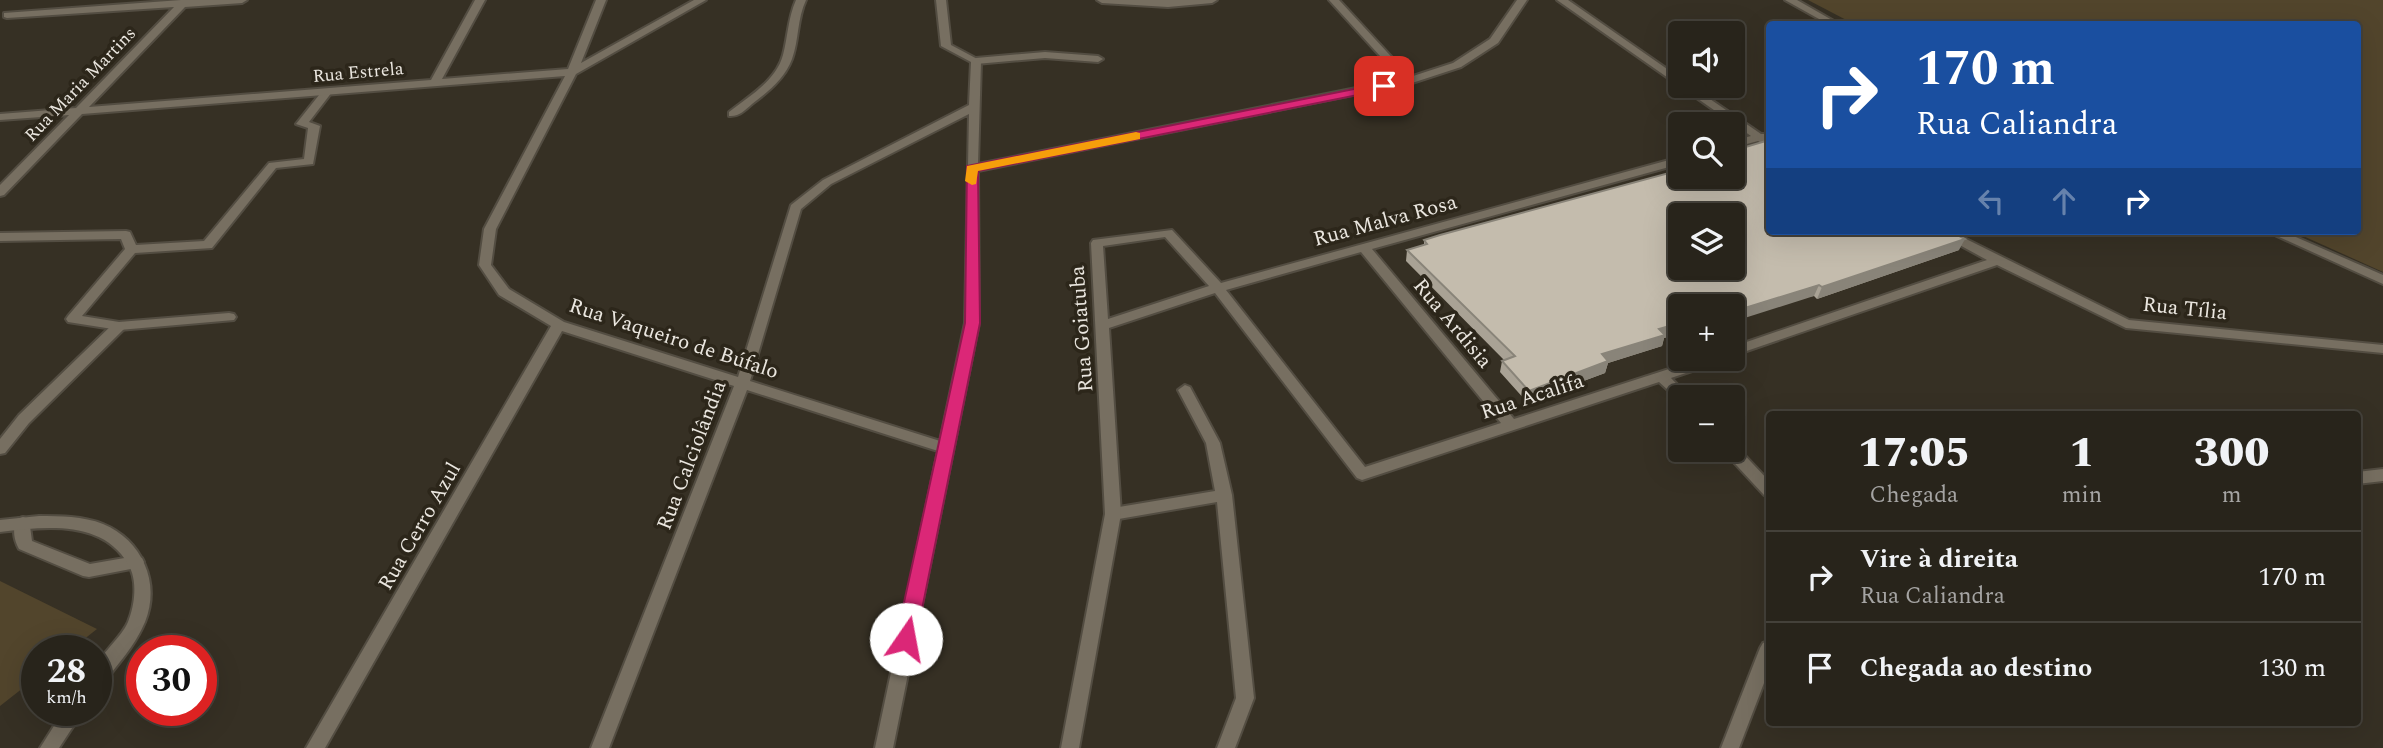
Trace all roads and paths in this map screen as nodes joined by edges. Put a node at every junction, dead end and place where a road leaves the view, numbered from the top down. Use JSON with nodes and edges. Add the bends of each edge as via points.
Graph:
{"nodes":[{"id":1,"x":242,"y":0,"type":"edge"},
{"id":2,"x":480,"y":0,"type":"edge"},
{"id":3,"x":601,"y":0,"type":"edge"},
{"id":4,"x":701,"y":0,"type":"edge"},
{"id":5,"x":801,"y":0,"type":"edge"},
{"id":6,"x":941,"y":0,"type":"edge"},
{"id":7,"x":1102,"y":0,"type":"edge"},
{"id":8,"x":1212,"y":0,"type":"edge"},
{"id":9,"x":1334,"y":0,"type":"edge"},
{"id":10,"x":1522,"y":0,"type":"edge"},
{"id":11,"x":1562,"y":0,"type":"edge"},
{"id":12,"x":1790,"y":0,"type":"edge"},
{"id":13,"x":184,"y":2,"type":"edge"},
{"id":14,"x":7,"y":15,"type":"dead end"},
{"id":15,"x":1828,"y":21,"type":"edge"},
{"id":16,"x":1098,"y":59,"type":"dead end"},
{"id":17,"x":976,"y":61,"type":"junction"},
{"id":18,"x":572,"y":72,"type":"junction"},
{"id":19,"x":1668,"y":74,"type":"edge"},
{"id":20,"x":1408,"y":81,"type":"junction"},
{"id":21,"x":435,"y":83,"type":"junction"},
{"id":22,"x":327,"y":92,"type":"junction"},
{"id":23,"x":1703,"y":98,"type":"edge"},
{"id":24,"x":973,"y":107,"type":"junction"},
{"id":25,"x":79,"y":112,"type":"junction"},
{"id":26,"x":733,"y":114,"type":"dead end"},
{"id":27,"x":0,"y":117,"type":"edge"},
{"id":28,"x":1766,"y":139,"type":"edge"},
{"id":29,"x":1745,"y":143,"type":"edge"},
{"id":30,"x":1668,"y":163,"type":"edge"},
{"id":31,"x":972,"y":169,"type":"junction"},
{"id":32,"x":0,"y":192,"type":"edge"},
{"id":33,"x":1948,"y":235,"type":"edge"},
{"id":34,"x":2281,"y":235,"type":"edge"},
{"id":35,"x":0,"y":237,"type":"edge"},
{"id":36,"x":1364,"y":248,"type":"junction"},
{"id":37,"x":131,"y":249,"type":"junction"},
{"id":38,"x":1998,"y":260,"type":"junction"},
{"id":39,"x":2383,"y":280,"type":"edge"},
{"id":40,"x":1218,"y":288,"type":"junction"},
{"id":41,"x":229,"y":317,"type":"dead end"},
{"id":42,"x":559,"y":325,"type":"junction"},
{"id":43,"x":1103,"y":325,"type":"junction"},
{"id":44,"x":119,"y":326,"type":"junction"},
{"id":45,"x":1745,"y":348,"type":"edge"},
{"id":46,"x":2383,"y":349,"type":"edge"},
{"id":47,"x":1679,"y":371,"type":"edge"},
{"id":48,"x":1662,"y":377,"type":"junction"},
{"id":49,"x":743,"y":382,"type":"junction"},
{"id":50,"x":1670,"y":385,"type":"edge"},
{"id":51,"x":1185,"y":390,"type":"dead end"},
{"id":52,"x":1510,"y":424,"type":"junction"},
{"id":53,"x":946,"y":448,"type":"junction"},
{"id":54,"x":0,"y":449,"type":"edge"},
{"id":55,"x":1742,"y":462,"type":"edge"},
{"id":56,"x":1362,"y":474,"type":"joint"},
{"id":57,"x":2383,"y":475,"type":"edge"},
{"id":58,"x":2361,"y":478,"type":"edge"},
{"id":59,"x":1766,"y":488,"type":"edge"},
{"id":60,"x":1224,"y":495,"type":"junction"},
{"id":61,"x":1113,"y":514,"type":"junction"},
{"id":62,"x":23,"y":523,"type":"junction"},
{"id":63,"x":0,"y":526,"type":"edge"},
{"id":64,"x":136,"y":562,"type":"junction"},
{"id":65,"x":1766,"y":656,"type":"edge"},
{"id":66,"x":112,"y":657,"type":"edge"},
{"id":67,"x":64,"y":726,"type":"edge"},
{"id":68,"x":49,"y":748,"type":"edge"},
{"id":69,"x":315,"y":748,"type":"edge"},
{"id":70,"x":600,"y":748,"type":"edge"},
{"id":71,"x":884,"y":748,"type":"edge"},
{"id":72,"x":1070,"y":748,"type":"edge"},
{"id":73,"x":1226,"y":748,"type":"edge"},
{"id":74,"x":1730,"y":748,"type":"edge"}],
"edges":[{"from":1,"to":13,"type":"street"},
{"from":2,"to":21,"type":"street"},
{"from":3,"to":18,"type":"street","name":"Rua Vaqueiro de Búfalo"},
{"from":4,"to":18,"type":"street","name":"Rua Estrela"},
{"from":5,"to":26,"type":"street","via":[[786,60],[773,80]]},
{"from":6,"to":17,"type":"street","via":[[947,46]]},
{"from":7,"to":8,"type":"street","via":[[1168,4]]},
{"from":9,"to":20,"type":"street"},
{"from":10,"to":20,"type":"street","via":[[1494,41],[1457,65]]},
{"from":11,"to":19,"type":"street"},
{"from":12,"to":15,"type":"street"},
{"from":13,"to":14,"type":"street"},
{"from":13,"to":25,"type":"street","name":"Rua Maria Martins"},
{"from":16,"to":17,"type":"street","via":[[1045,55]]},
{"from":17,"to":24,"type":"street"},
{"from":18,"to":21,"type":"street","name":"Rua Estrela"},
{"from":18,"to":42,"type":"street","name":"Rua Vaqueiro de Búfalo","via":[[490,229],[485,265],[504,292]]},
{"from":20,"to":31,"type":"street"},
{"from":21,"to":22,"type":"street","name":"Rua Estrela"},
{"from":22,"to":25,"type":"street","name":"Rua Estrela"},
{"from":22,"to":37,"type":"street","via":[[302,124],[314,126],[309,162],[273,165],[208,246]]},
{"from":23,"to":28,"type":"street"},
{"from":24,"to":31,"type":"street"},
{"from":24,"to":49,"type":"street","name":"Rua Calciolândia","via":[[827,181],[796,208]]},
{"from":25,"to":27,"type":"street","name":"Rua Estrela"},
{"from":25,"to":32,"type":"street","name":"Rua Maria Martins"},
{"from":28,"to":29,"type":"street"},
{"from":30,"to":36,"type":"street","name":"Rua Malva Rosa"},
{"from":31,"to":53,"type":"street","via":[[972,323]]},
{"from":33,"to":38,"type":"street","name":"Rua Tília"},
{"from":34,"to":39,"type":"street"},
{"from":35,"to":37,"type":"street","via":[[126,235]]},
{"from":36,"to":40,"type":"street","name":"Rua Malva Rosa"},
{"from":36,"to":52,"type":"street","name":"Rua Ardisia"},
{"from":37,"to":44,"type":"street","via":[[73,319]]},
{"from":38,"to":45,"type":"street"},
{"from":38,"to":46,"type":"street","name":"Rua Tília","via":[[2126,324]]},
{"from":40,"to":43,"type":"street","name":"Rua Malva Rosa"},
{"from":40,"to":43,"type":"street","name":"Rua Goiatuba","via":[[1168,233],[1097,243]]},
{"from":40,"to":56,"type":"street","name":"Rua Goiatuba"},
{"from":41,"to":44,"type":"street"},
{"from":42,"to":49,"type":"street","name":"Rua Vaqueiro de Búfalo"},
{"from":42,"to":69,"type":"street","name":"Rua Cerro Azul"},
{"from":43,"to":61,"type":"street","name":"Rua Goiatuba"},
{"from":44,"to":54,"type":"street","via":[[24,419]]},
{"from":47,"to":48,"type":"street","name":"Rua Acalifa"},
{"from":48,"to":50,"type":"street"},
{"from":48,"to":52,"type":"street","name":"Rua Acalifa"},
{"from":49,"to":53,"type":"street","name":"Rua Vaqueiro de Búfalo"},
{"from":49,"to":70,"type":"street","name":"Rua Calciolândia"},
{"from":51,"to":60,"type":"street","via":[[1213,443]]},
{"from":52,"to":56,"type":"street","name":"Rua Acalifa"},
{"from":53,"to":71,"type":"street"},
{"from":55,"to":59,"type":"street"},
{"from":57,"to":58,"type":"street"},
{"from":60,"to":61,"type":"street"},
{"from":60,"to":73,"type":"street","via":[[1245,698]]},
{"from":61,"to":72,"type":"street","name":"Rua Goiatuba"},
{"from":62,"to":63,"type":"street"},
{"from":62,"to":64,"type":"street","via":[[47,520],[96,527],[129,547]]},
{"from":62,"to":64,"type":"street","via":[[25,545],[89,571]]},
{"from":64,"to":66,"type":"street","via":[[144,579],[137,622]]},
{"from":65,"to":74,"type":"street"},
{"from":67,"to":68,"type":"street"}]}
